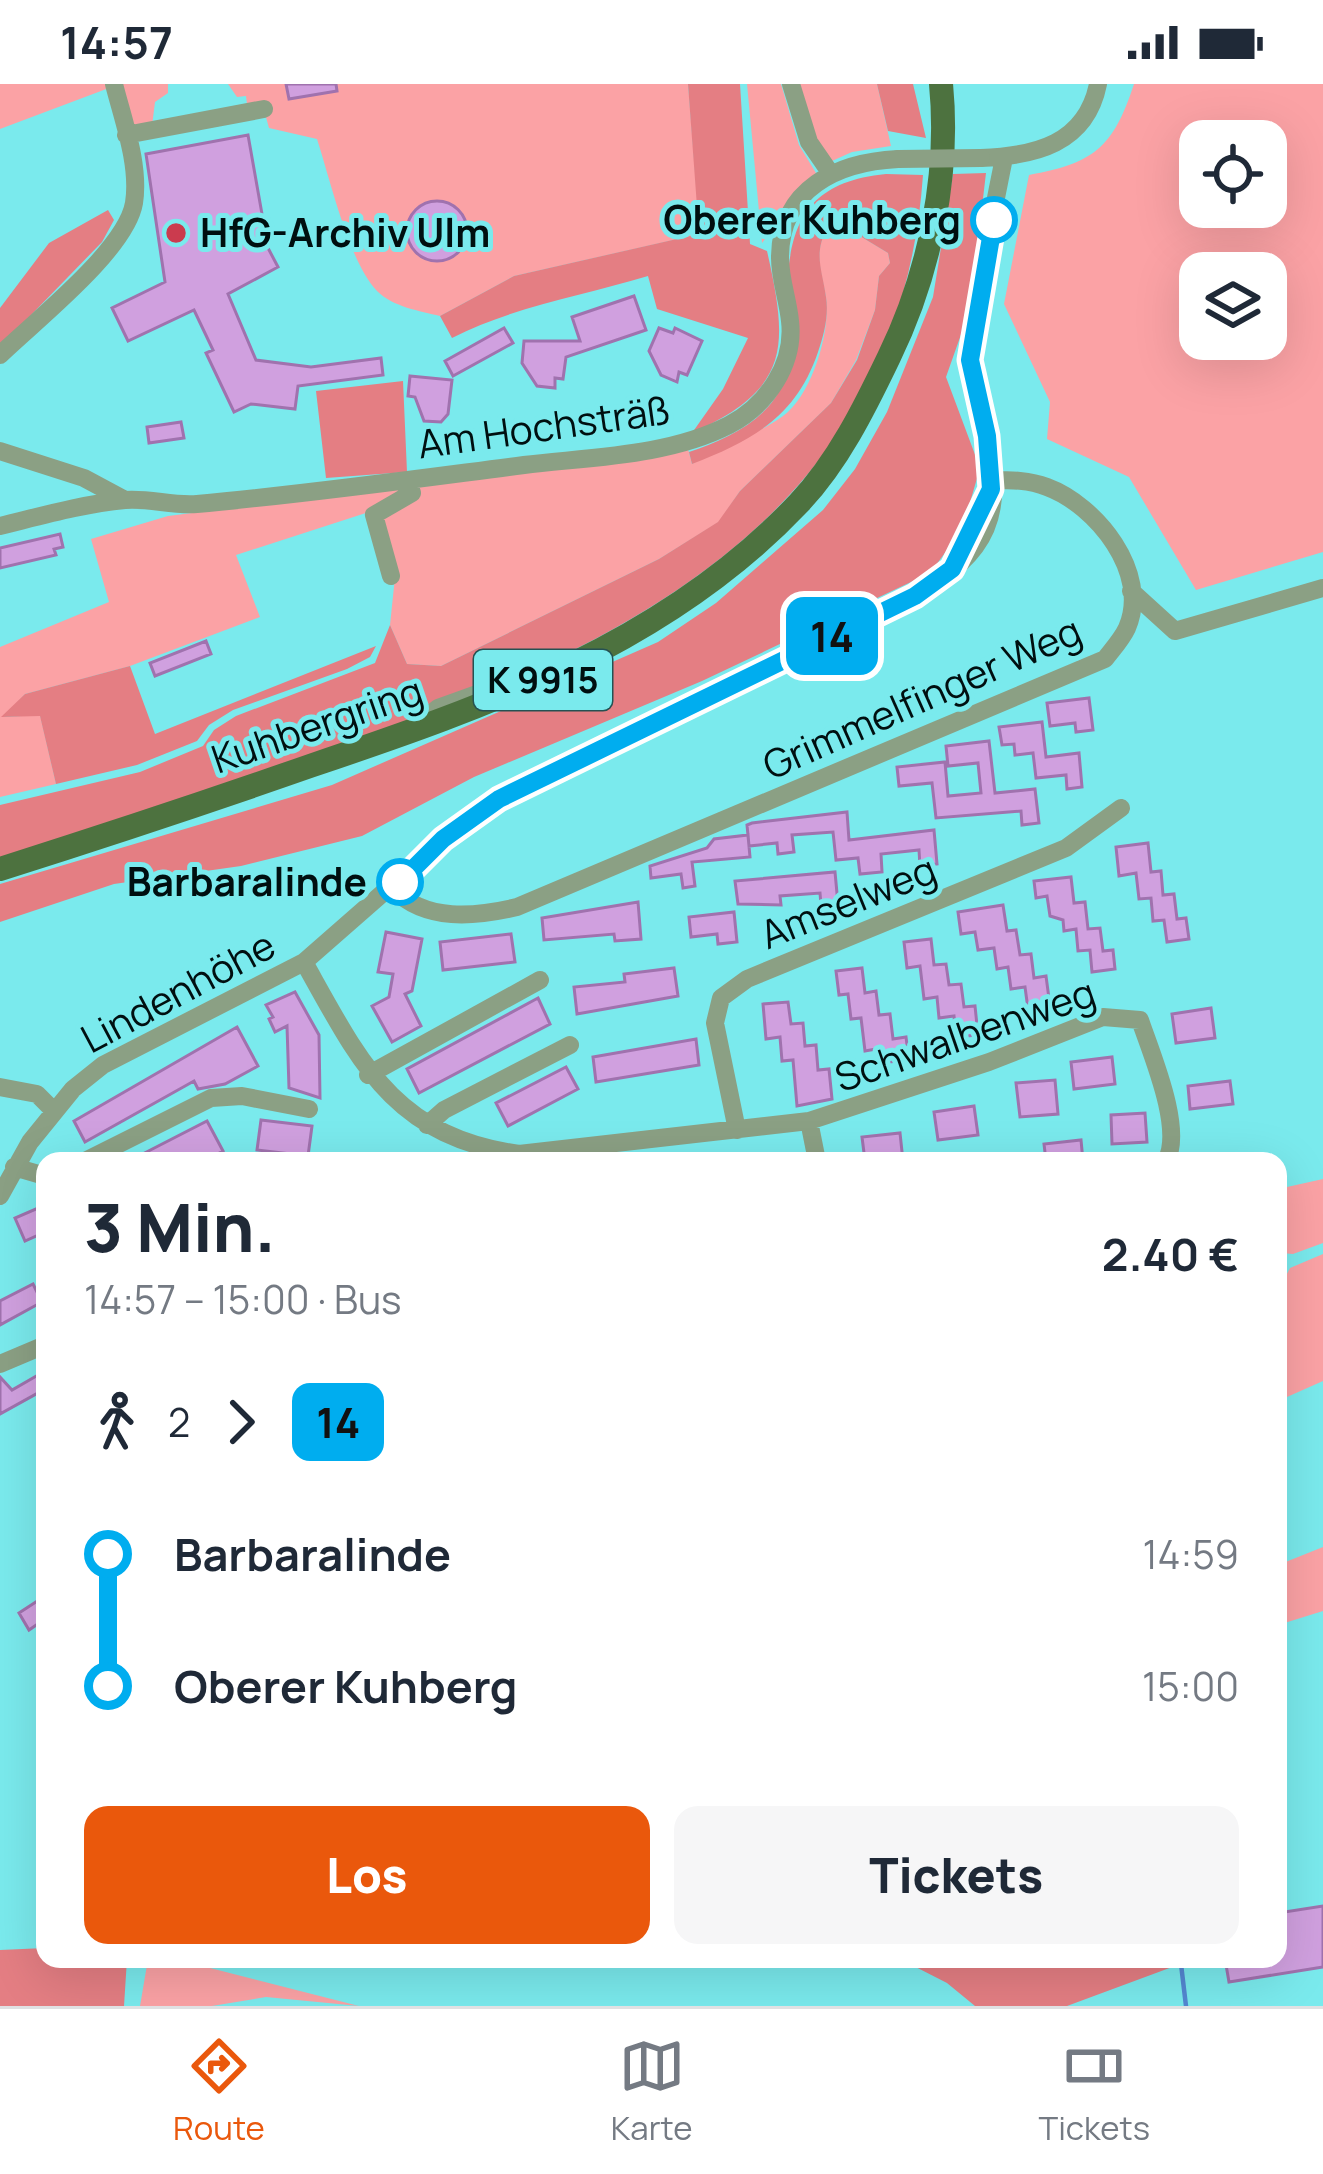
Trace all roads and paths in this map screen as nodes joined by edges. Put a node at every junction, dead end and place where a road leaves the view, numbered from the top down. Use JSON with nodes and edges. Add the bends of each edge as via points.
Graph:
{"nodes":[{"id":1,"x":114,"y":84,"type":"edge"},
{"id":2,"x":790,"y":84,"type":"edge"},
{"id":3,"x":1098,"y":84,"type":"edge"},
{"id":4,"x":945,"y":88,"type":"edge"},
{"id":5,"x":264,"y":109,"type":"dead end"},
{"id":6,"x":126,"y":135,"type":"junction"},
{"id":7,"x":1003,"y":163,"type":"junction"},
{"id":8,"x":829,"y":171,"type":"junction"},
{"id":9,"x":0,"y":355,"type":"edge"},
{"id":10,"x":0,"y":451,"type":"edge"},
{"id":11,"x":408,"y":480,"type":"junction"},
{"id":12,"x":991,"y":484,"type":"junction"},
{"id":13,"x":125,"y":500,"type":"junction"},
{"id":14,"x":0,"y":526,"type":"edge"},
{"id":15,"x":391,"y":576,"type":"dead end"},
{"id":16,"x":1323,"y":588,"type":"edge"},
{"id":17,"x":1131,"y":591,"type":"junction"},
{"id":18,"x":1121,"y":808,"type":"dead end"},
{"id":19,"x":0,"y":869,"type":"edge"},
{"id":20,"x":393,"y":889,"type":"junction"},
{"id":21,"x":304,"y":962,"type":"junction"},
{"id":22,"x":540,"y":980,"type":"dead end"},
{"id":23,"x":570,"y":1045,"type":"dead end"},
{"id":24,"x":368,"y":1075,"type":"junction"},
{"id":25,"x":0,"y":1087,"type":"edge"},
{"id":26,"x":309,"y":1108,"type":"dead end"},
{"id":27,"x":54,"y":1111,"type":"junction"},
{"id":28,"x":808,"y":1121,"type":"junction"},
{"id":29,"x":427,"y":1125,"type":"junction"},
{"id":30,"x":737,"y":1130,"type":"junction"},
{"id":31,"x":103,"y":1152,"type":"edge"},
{"id":32,"x":496,"y":1152,"type":"edge"},
{"id":33,"x":566,"y":1152,"type":"edge"},
{"id":34,"x":815,"y":1152,"type":"edge"},
{"id":35,"x":1168,"y":1152,"type":"edge"},
{"id":36,"x":14,"y":1167,"type":"junction"},
{"id":37,"x":36,"y":1173,"type":"edge"},
{"id":38,"x":0,"y":1196,"type":"edge"},
{"id":39,"x":36,"y":1349,"type":"edge"},
{"id":40,"x":0,"y":1364,"type":"edge"}],
"edges":[{"from":1,"to":6,"type":"street"},
{"from":2,"to":8,"type":"street","via":[[809,142]]},
{"from":3,"to":7,"type":"street","via":[[1081,125],[1063,141]]},
{"from":4,"to":19,"type":"main road","name":"Kuhbergring","number":"K 9915","via":[[922,274],[865,407],[815,483],[748,553],[628,638],[517,692]]},
{"from":5,"to":6,"type":"street"},
{"from":6,"to":9,"type":"street","via":[[129,219]]},
{"from":7,"to":8,"type":"street","bridge":true,"via":[[898,159]]},
{"from":7,"to":12,"type":"street","name":"Lindenhöhe","via":[[970,360]]},
{"from":8,"to":11,"type":"street","name":"Am Hochsträß","via":[[802,195],[785,230],[789,353],[773,387],[744,415],[681,442]]},
{"from":10,"to":13,"type":"street","name":"Am Hochsträß"},
{"from":11,"to":13,"type":"street","name":"Am Hochsträß","via":[[195,504]]},
{"from":11,"to":15,"type":"street","via":[[412,493],[374,515]]},
{"from":12,"to":17,"type":"street","via":[[1049,487],[1093,514],[1123,559]]},
{"from":12,"to":20,"type":"street","name":"Lindenhöhe","via":[[991,525],[970,559],[915,596],[499,799]]},
{"from":13,"to":14,"type":"street","name":"Am Hochsträß"},
{"from":16,"to":17,"type":"street","via":[[1175,631]]},
{"from":17,"to":20,"type":"street","name":"Grimmelfinger Weg","via":[[1128,626],[1105,659],[518,907],[488,914],[420,909]]},
{"from":18,"to":30,"type":"street","name":"Amselweg","via":[[1066,848],[746,979],[721,998],[715,1023]]},
{"from":20,"to":21,"type":"street","name":"Lindenhöhe"},
{"from":21,"to":24,"type":"street","name":"Schwalbenweg"},
{"from":21,"to":27,"type":"street","name":"Lindenhöhe","via":[[103,1065]]},
{"from":22,"to":24,"type":"street"},
{"from":23,"to":29,"type":"street"},
{"from":24,"to":29,"type":"street","name":"Schwalbenweg"},
{"from":25,"to":27,"type":"street","via":[[37,1094]]},
{"from":26,"to":31,"type":"street","via":[[212,1098]]},
{"from":27,"to":36,"type":"street","name":"Lindenhöhe"},
{"from":28,"to":30,"type":"street","name":"Schwalbenweg"},
{"from":28,"to":34,"type":"street","name":"Schwalbenweg"},
{"from":28,"to":35,"type":"street","name":"Schwalbenweg","via":[[1103,1017],[1132,1017],[1140,1020],[1162,1086],[1172,1131]]},
{"from":29,"to":32,"type":"street","name":"Schwalbenweg"},
{"from":30,"to":33,"type":"street","name":"Schwalbenweg"},
{"from":36,"to":37,"type":"street"},
{"from":36,"to":38,"type":"street","name":"Lindenhöhe"},
{"from":39,"to":40,"type":"street"}]}
